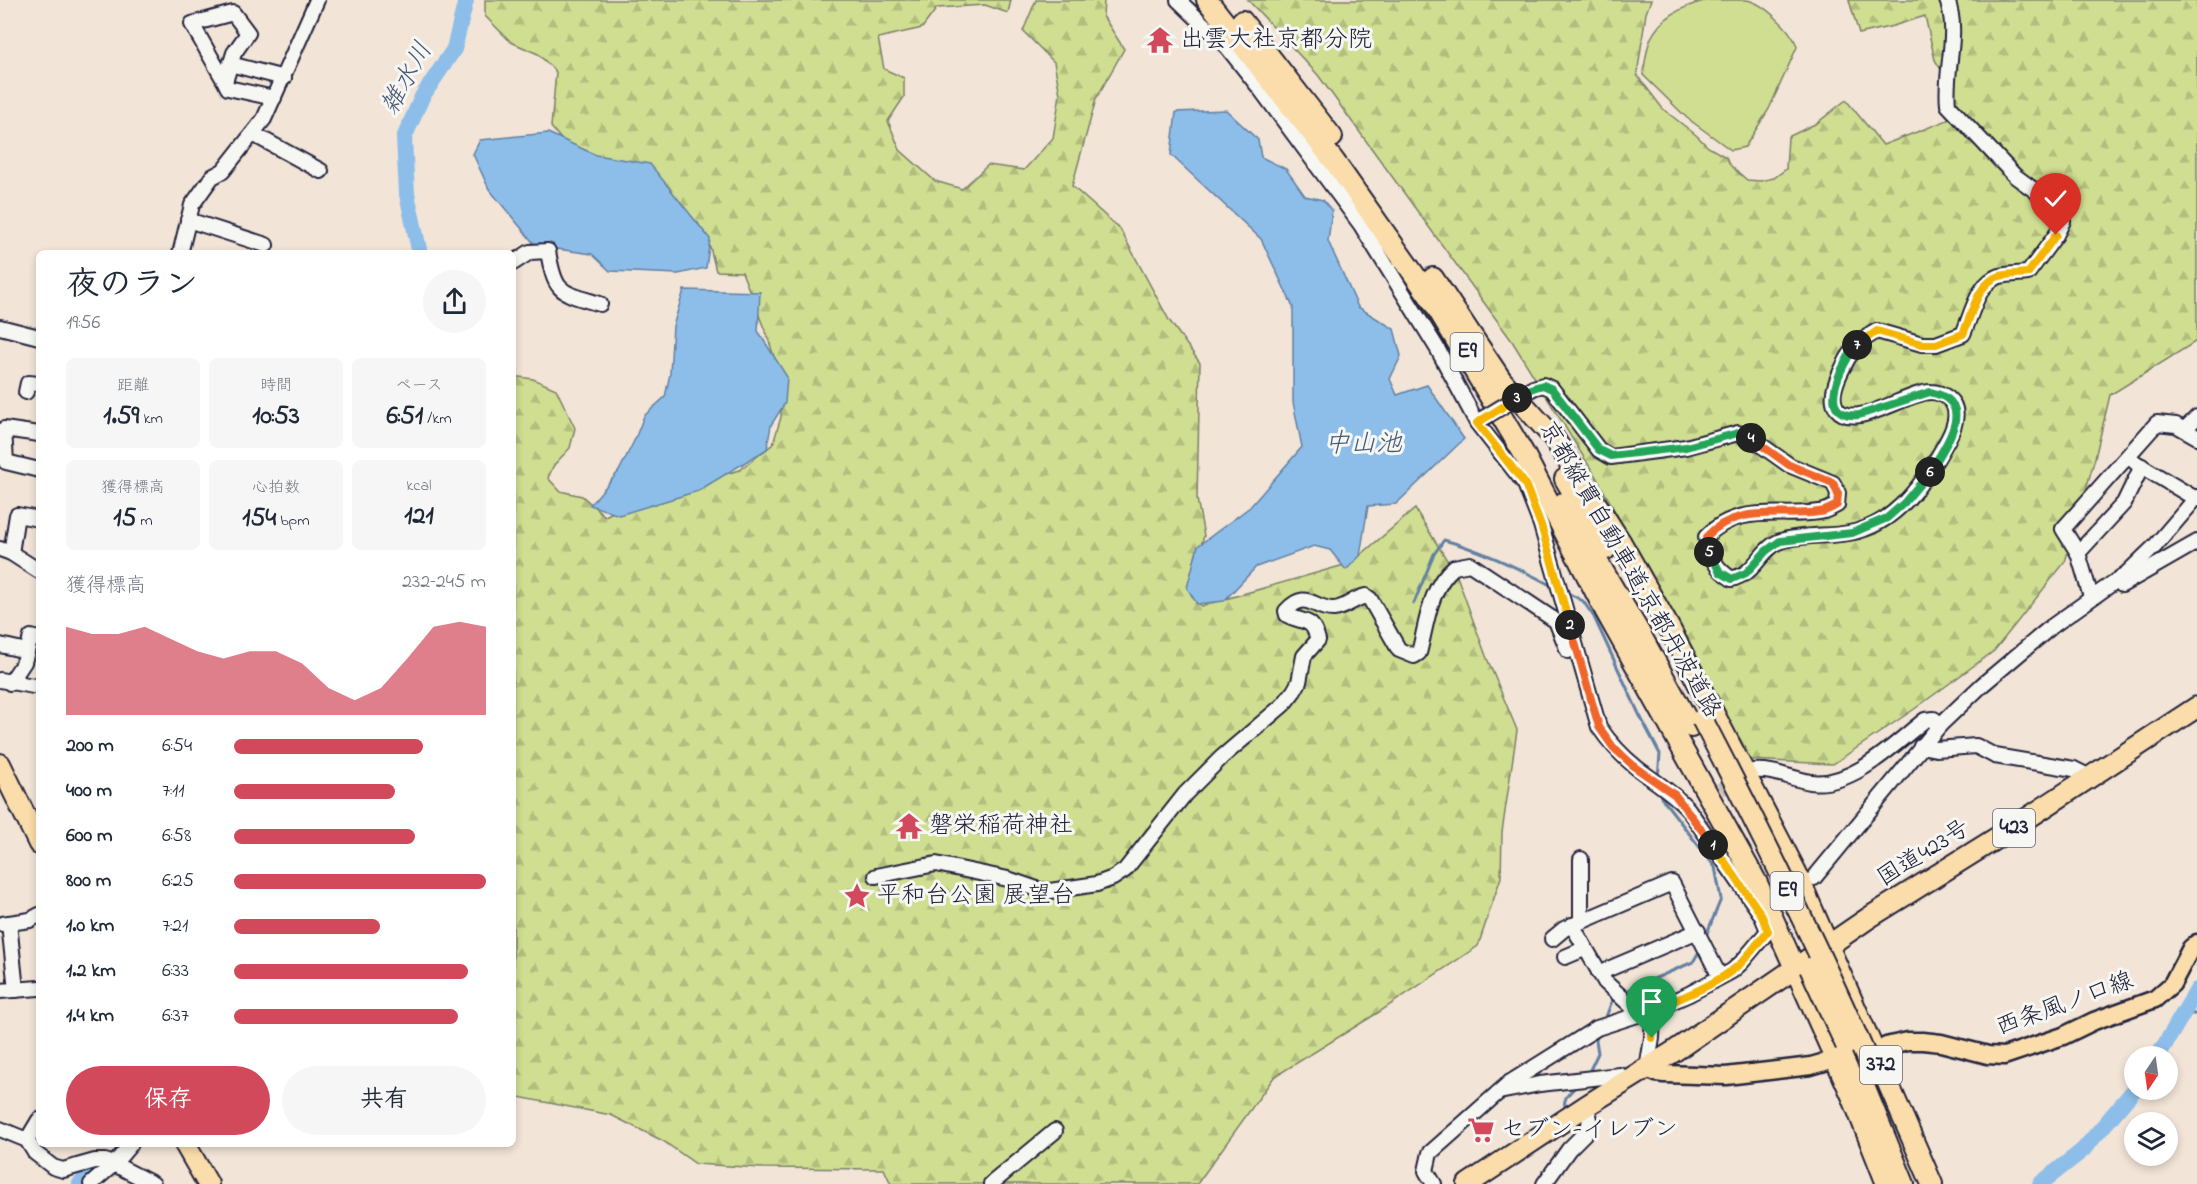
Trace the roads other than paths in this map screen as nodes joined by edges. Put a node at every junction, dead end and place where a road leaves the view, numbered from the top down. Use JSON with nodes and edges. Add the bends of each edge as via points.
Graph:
{"nodes":[{"id":1,"x":317,"y":0,"type":"edge"},
{"id":2,"x":1178,"y":0,"type":"edge"},
{"id":3,"x":1207,"y":0,"type":"edge"},
{"id":4,"x":1225,"y":0,"type":"edge"},
{"id":5,"x":1947,"y":0,"type":"edge"},
{"id":6,"x":230,"y":64,"type":"junction"},
{"id":7,"x":284,"y":78,"type":"junction"},
{"id":8,"x":225,"y":82,"type":"junction"},
{"id":9,"x":274,"y":98,"type":"junction"},
{"id":10,"x":253,"y":134,"type":"junction"},
{"id":11,"x":321,"y":171,"type":"dead end"},
{"id":12,"x":188,"y":220,"type":"junction"},
{"id":13,"x":266,"y":245,"type":"dead end"},
{"id":14,"x":181,"y":250,"type":"edge"},
{"id":15,"x":516,"y":261,"type":"edge"},
{"id":16,"x":1428,"y":293,"type":"junction"},
{"id":17,"x":600,"y":304,"type":"dead end"},
{"id":18,"x":0,"y":327,"type":"edge"},
{"id":19,"x":36,"y":336,"type":"edge"},
{"id":20,"x":1503,"y":382,"type":"junction"},
{"id":21,"x":36,"y":384,"type":"edge"},
{"id":22,"x":26,"y":392,"type":"dead end"},
{"id":23,"x":2197,"y":417,"type":"edge"},
{"id":24,"x":1480,"y":421,"type":"junction"},
{"id":25,"x":2191,"y":433,"type":"edge"},
{"id":26,"x":36,"y":434,"type":"edge"},
{"id":27,"x":2126,"y":457,"type":"junction"},
{"id":28,"x":2142,"y":466,"type":"junction"},
{"id":29,"x":36,"y":469,"type":"edge"},
{"id":30,"x":2196,"y":498,"type":"edge"},
{"id":31,"x":36,"y":518,"type":"edge"},
{"id":32,"x":2197,"y":542,"type":"edge"},
{"id":33,"x":5,"y":551,"type":"edge"},
{"id":34,"x":2078,"y":553,"type":"junction"},
{"id":35,"x":36,"y":569,"type":"edge"},
{"id":36,"x":2091,"y":597,"type":"junction"},
{"id":37,"x":36,"y":638,"type":"edge"},
{"id":38,"x":0,"y":645,"type":"edge"},
{"id":39,"x":27,"y":651,"type":"junction"},
{"id":40,"x":1583,"y":674,"type":"junction"},
{"id":41,"x":5,"y":681,"type":"edge"},
{"id":42,"x":36,"y":686,"type":"edge"},
{"id":43,"x":2197,"y":707,"type":"edge"},
{"id":44,"x":1696,"y":723,"type":"junction"},
{"id":45,"x":1940,"y":725,"type":"junction"},
{"id":46,"x":1921,"y":746,"type":"junction"},
{"id":47,"x":0,"y":764,"type":"edge"},
{"id":48,"x":1753,"y":771,"type":"tunnel mouth"},
{"id":49,"x":2088,"y":779,"type":"junction"},
{"id":50,"x":1702,"y":800,"type":"tunnel mouth"},
{"id":51,"x":1688,"y":809,"type":"junction"},
{"id":52,"x":36,"y":838,"type":"edge"},
{"id":53,"x":1581,"y":860,"type":"dead end"},
{"id":54,"x":876,"y":876,"type":"dead end"},
{"id":55,"x":1814,"y":878,"type":"dead end"},
{"id":56,"x":36,"y":917,"type":"edge"},
{"id":57,"x":1576,"y":923,"type":"junction"},
{"id":58,"x":4,"y":924,"type":"edge"},
{"id":59,"x":1768,"y":931,"type":"junction"},
{"id":60,"x":1552,"y":939,"type":"dead end"},
{"id":61,"x":1702,"y":939,"type":"junction"},
{"id":62,"x":2197,"y":943,"type":"edge"},
{"id":63,"x":1829,"y":947,"type":"junction"},
{"id":64,"x":1584,"y":949,"type":"junction"},
{"id":65,"x":1565,"y":957,"type":"dead end"},
{"id":66,"x":1796,"y":968,"type":"junction"},
{"id":67,"x":1599,"y":973,"type":"junction"},
{"id":68,"x":1720,"y":977,"type":"junction"},
{"id":69,"x":36,"y":988,"type":"edge"},
{"id":70,"x":16,"y":990,"type":"junction"},
{"id":71,"x":0,"y":991,"type":"edge"},
{"id":72,"x":1653,"y":1010,"type":"junction"},
{"id":73,"x":1639,"y":1013,"type":"junction"},
{"id":74,"x":1886,"y":1046,"type":"dead end"},
{"id":75,"x":1825,"y":1062,"type":"dead end"},
{"id":76,"x":1647,"y":1069,"type":"junction"},
{"id":77,"x":1628,"y":1081,"type":"junction"},
{"id":78,"x":1499,"y":1092,"type":"junction"},
{"id":79,"x":1586,"y":1106,"type":"junction"},
{"id":80,"x":36,"y":1125,"type":"edge"},
{"id":81,"x":0,"y":1129,"type":"edge"},
{"id":82,"x":1055,"y":1131,"type":"dead end"},
{"id":83,"x":1892,"y":1134,"type":"junction"},
{"id":84,"x":27,"y":1140,"type":"junction"},
{"id":85,"x":128,"y":1147,"type":"edge"},
{"id":86,"x":187,"y":1147,"type":"edge"},
{"id":87,"x":114,"y":1164,"type":"junction"},
{"id":88,"x":134,"y":1179,"type":"edge"},
{"id":89,"x":91,"y":1184,"type":"edge"},
{"id":90,"x":153,"y":1184,"type":"edge"},
{"id":91,"x":208,"y":1184,"type":"edge"},
{"id":92,"x":991,"y":1184,"type":"edge"},
{"id":93,"x":1434,"y":1184,"type":"edge"},
{"id":94,"x":1468,"y":1184,"type":"edge"},
{"id":95,"x":1544,"y":1184,"type":"edge"},
{"id":96,"x":1887,"y":1184,"type":"edge"},
{"id":97,"x":1904,"y":1184,"type":"edge"},
{"id":98,"x":1919,"y":1184,"type":"edge"},
{"id":99,"x":1932,"y":1184,"type":"edge"}],
"edges":[{"from":1,"to":7,"type":"street"},
{"from":2,"to":24,"type":"street","via":[[1254,81],[1362,225]]},
{"from":3,"to":16,"type":"highway","name":"京都縦貫自動車道;京都丹波道路","number":"E9","via":[[1334,161]]},
{"from":4,"to":20,"type":"highway","name":"京都縦貫自動車道;京都丹波道路","number":"E9","via":[[1344,153]]},
{"from":5,"to":24,"type":"street","bridge":true,"via":[[1952,28],[1948,105],[2015,176],[2056,206],[2063,221],[2028,273],[1999,276],[1988,282],[1963,334],[1936,344],[1922,344],[1877,331],[1855,346],[1847,360],[1833,394],[1839,412],[1849,416],[1930,392],[1942,394],[1953,403],[1957,414],[1953,431],[1929,473],[1904,503],[1887,518],[1852,533],[1780,541],[1746,573],[1732,579],[1720,572],[1709,554],[1706,537],[1716,527],[1741,516],[1821,512],[1837,505],[1833,483],[1789,465],[1738,433],[1686,447],[1611,456],[1599,450],[1552,389],[1543,385]]},
{"from":6,"to":7,"type":"street"},
{"from":6,"to":8,"type":"street"},
{"from":6,"to":8,"type":"street","via":[[248,33],[233,13],[192,24]]},
{"from":7,"to":9,"type":"street"},
{"from":8,"to":9,"type":"street","via":[[228,87]]},
{"from":9,"to":10,"type":"street"},
{"from":10,"to":11,"type":"street"},
{"from":10,"to":12,"type":"street","via":[[223,171],[212,177],[192,205]]},
{"from":12,"to":13,"type":"street"},
{"from":12,"to":14,"type":"street"},
{"from":15,"to":17,"type":"street","via":[[530,252],[548,251],[552,278],[565,293]]},
{"from":16,"to":44,"type":"highway","name":"京都縦貫自動車道;京都丹波道路","number":"E9","via":[[1558,494]]},
{"from":16,"to":66,"type":"highway","via":[[1524,454],[1606,612],[1756,881]]},
{"from":18,"to":19,"type":"street"},
{"from":20,"to":44,"type":"highway","name":"京都縦貫自動車道;京都丹波道路","number":"E9","via":[[1581,505],[1651,627]]},
{"from":20,"to":63,"type":"highway","via":[[1553,437],[1620,541],[1758,796]]},
{"from":21,"to":22,"type":"street","via":[[28,383]]},
{"from":23,"to":25,"type":"street"},
{"from":24,"to":40,"type":"street","via":[[1525,484],[1541,525]]},
{"from":25,"to":27,"type":"street","via":[[2176,425],[2157,423]]},
{"from":26,"to":29,"type":"street","via":[[4,429],[6,462]]},
{"from":27,"to":28,"type":"street"},
{"from":27,"to":34,"type":"street","via":[[2063,528]]},
{"from":28,"to":30,"type":"street"},
{"from":28,"to":34,"type":"street","via":[[2124,503]]},
{"from":30,"to":36,"type":"street","via":[[2127,573]]},
{"from":31,"to":33,"type":"street","via":[[17,515]]},
{"from":32,"to":36,"type":"street","via":[[2097,600]]},
{"from":33,"to":35,"type":"street"},
{"from":34,"to":36,"type":"street"},
{"from":36,"to":45,"type":"street","via":[[1982,685]]},
{"from":37,"to":39,"type":"street","via":[[31,637]]},
{"from":38,"to":39,"type":"street"},
{"from":39,"to":41,"type":"street","via":[[24,662]]},
{"from":40,"to":51,"type":"street","via":[[1599,727],[1613,747]]},
{"from":40,"to":54,"type":"street","via":[[1573,665],[1556,621],[1470,564],[1454,567],[1436,592],[1419,652],[1414,656],[1399,650],[1366,596],[1336,609],[1302,600],[1290,606],[1287,615],[1309,623],[1318,640],[1304,656],[1294,691],[1185,794],[1125,870],[1113,878],[1050,891],[936,864]]},
{"from":41,"to":42,"type":"street"},
{"from":43,"to":49,"type":"highway","name":"国道423号","number":"423"},
{"from":44,"to":83,"type":"highway","name":"京都縦貫自動車道;京都丹波道路","number":"E9","bridge":true,"via":[[1735,782],[1838,994],[1859,1060]]},
{"from":45,"to":46,"type":"street"},
{"from":45,"to":48,"type":"street","via":[[1934,719],[1925,720],[1852,775],[1834,782]]},
{"from":46,"to":49,"type":"street","via":[[1976,746],[1995,756],[2074,769]]},
{"from":46,"to":55,"type":"street"},
{"from":47,"to":52,"type":"highway"},
{"from":49,"to":63,"type":"highway","name":"国道423号","number":"423"},
{"from":50,"to":51,"type":"street"},
{"from":51,"to":59,"type":"street","via":[[1754,904]]},
{"from":53,"to":57,"type":"street"},
{"from":56,"to":58,"type":"street"},
{"from":57,"to":60,"type":"street"},
{"from":57,"to":61,"type":"street","via":[[1672,883]]},
{"from":57,"to":64,"type":"street"},
{"from":58,"to":70,"type":"street"},
{"from":59,"to":66,"type":"street","via":[[1779,952]]},
{"from":59,"to":68,"type":"street","via":[[1741,963]]},
{"from":61,"to":67,"type":"street"},
{"from":61,"to":68,"type":"street"},
{"from":62,"to":74,"type":"main road","name":"西条風ノ口線","via":[[2172,984],[2155,999],[2004,1056],[1923,1041]]},
{"from":63,"to":66,"type":"highway","name":"国道423号"},
{"from":63,"to":99,"type":"highway","number":"372"},
{"from":64,"to":65,"type":"street"},
{"from":64,"to":67,"type":"street"},
{"from":66,"to":76,"type":"highway","name":"国道423号"},
{"from":66,"to":96,"type":"highway","number":"372"},
{"from":67,"to":73,"type":"street"},
{"from":68,"to":72,"type":"street"},
{"from":69,"to":70,"type":"street"},
{"from":70,"to":71,"type":"street"},
{"from":72,"to":73,"type":"street"},
{"from":72,"to":76,"type":"street"},
{"from":73,"to":78,"type":"street","via":[[1597,1028]]},
{"from":75,"to":76,"type":"main road","via":[[1715,1076],[1664,1074]]},
{"from":76,"to":77,"type":"highway","name":"国道423号"},
{"from":77,"to":78,"type":"street","via":[[1620,1075]]},
{"from":77,"to":79,"type":"highway","name":"国道423号"},
{"from":78,"to":93,"type":"street","via":[[1430,1153],[1426,1171]]},
{"from":79,"to":94,"type":"highway","name":"国道423号"},
{"from":79,"to":95,"type":"street","via":[[1588,1130]]},
{"from":80,"to":84,"type":"street"},
{"from":81,"to":84,"type":"street"},
{"from":82,"to":92,"type":"street"},
{"from":83,"to":97,"type":"highway","name":"京都縦貫自動車道;京都丹波道路","number":"E9"},
{"from":83,"to":98,"type":"highway","name":"京都縦貫自動車道;京都丹波道路","number":"E9"},
{"from":84,"to":87,"type":"street","via":[[35,1153],[63,1170],[95,1161]]},
{"from":85,"to":87,"type":"street"},
{"from":86,"to":91,"type":"highway"},
{"from":87,"to":88,"type":"street"},
{"from":87,"to":89,"type":"street"},
{"from":88,"to":90,"type":"street"}]}
